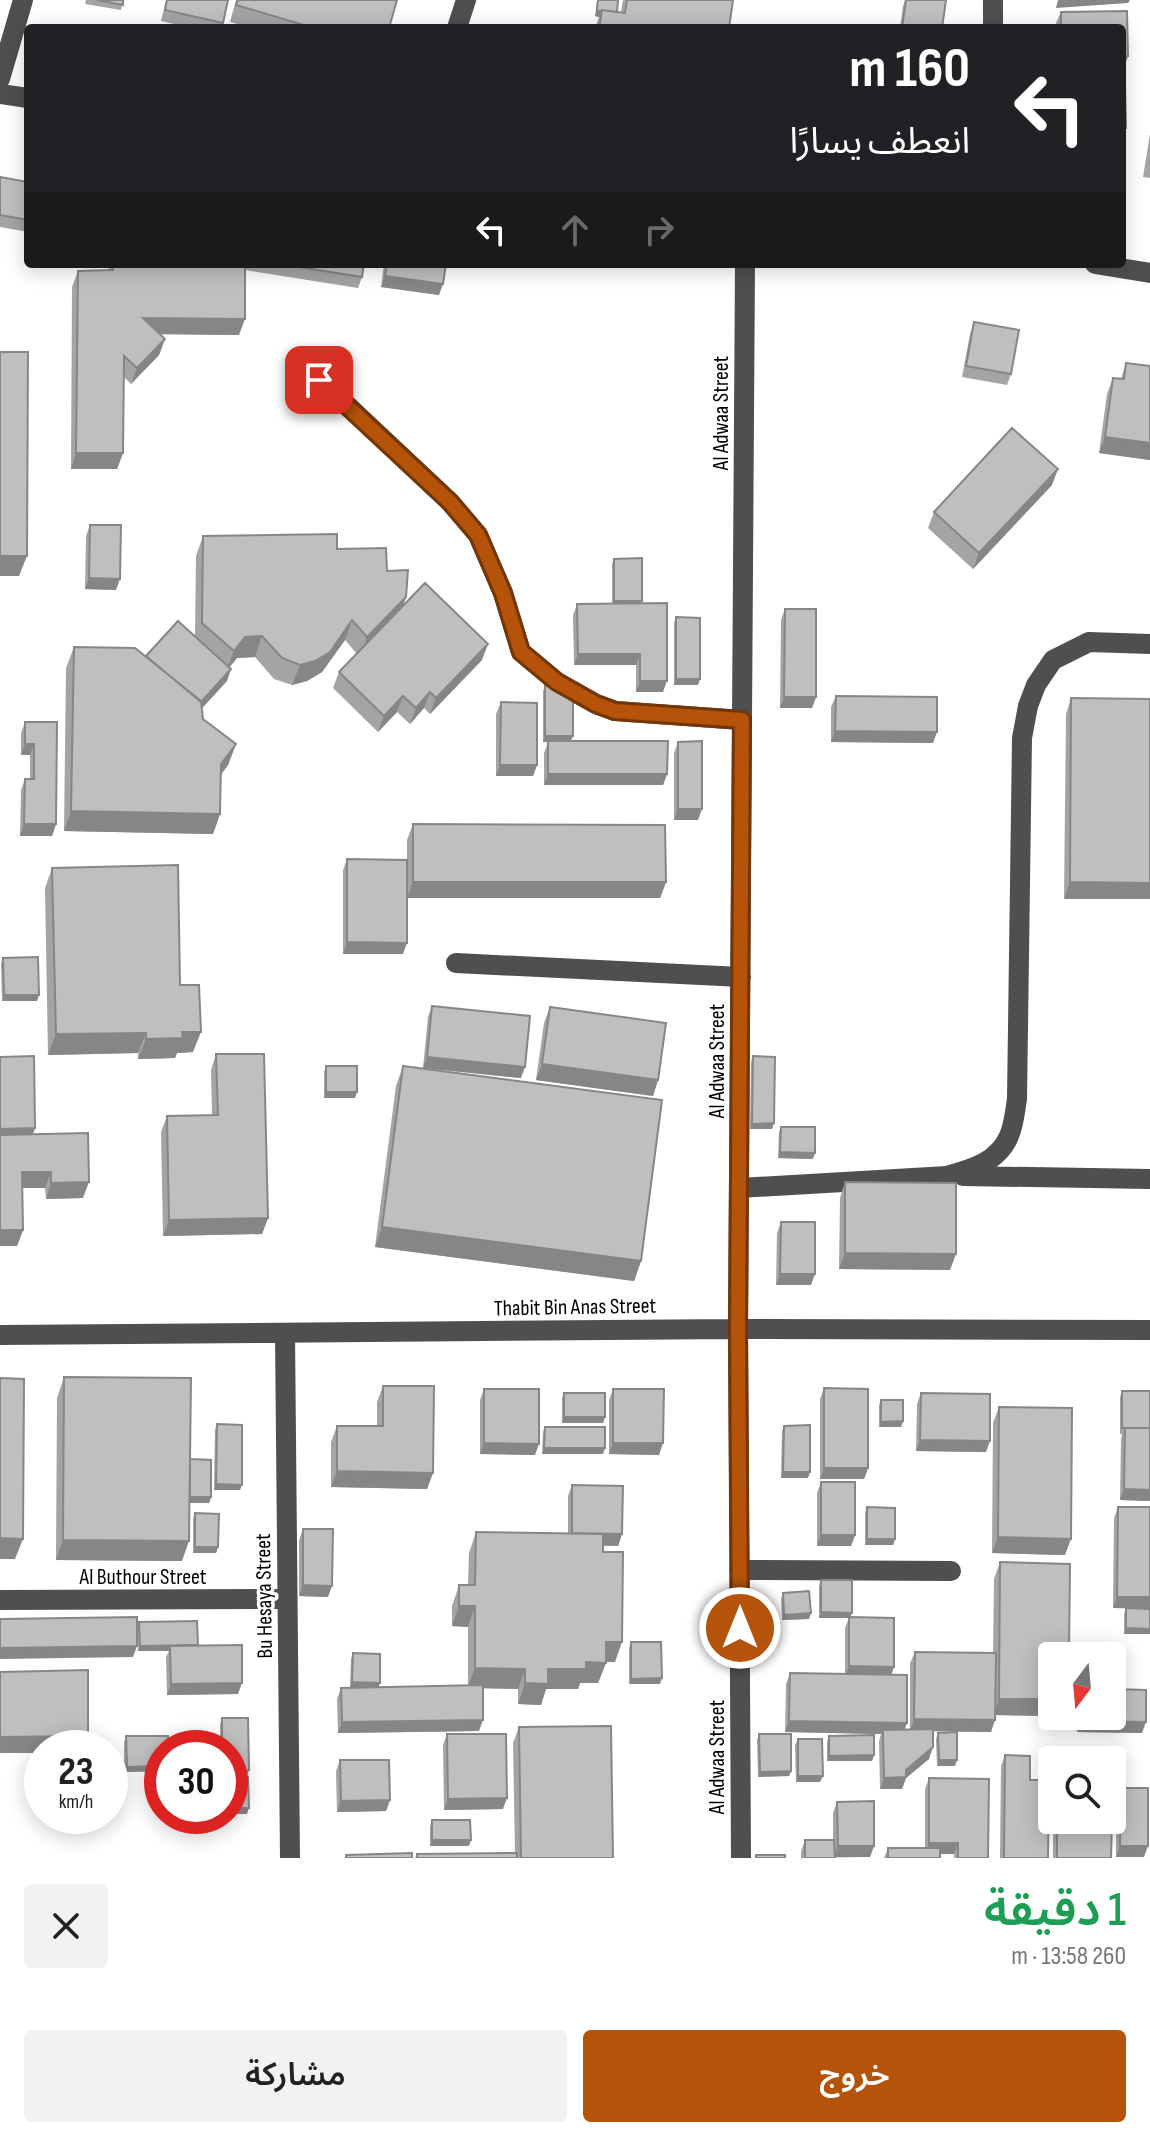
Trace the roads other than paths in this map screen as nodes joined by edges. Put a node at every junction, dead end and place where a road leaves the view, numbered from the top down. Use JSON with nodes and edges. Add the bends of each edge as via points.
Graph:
{"nodes":[{"id":1,"x":23,"y":0,"type":"edge"},
{"id":2,"x":466,"y":0,"type":"edge"},
{"id":3,"x":993,"y":0,"type":"edge"},
{"id":4,"x":458,"y":24,"type":"edge"},
{"id":5,"x":993,"y":24,"type":"edge"},
{"id":6,"x":0,"y":79,"type":"edge"},
{"id":7,"x":0,"y":94,"type":"edge"},
{"id":8,"x":24,"y":97,"type":"edge"},
{"id":9,"x":745,"y":268,"type":"edge"},
{"id":10,"x":1119,"y":268,"type":"edge"},
{"id":11,"x":1150,"y":273,"type":"edge"},
{"id":12,"x":298,"y":359,"type":"dead end"},
{"id":13,"x":1150,"y":644,"type":"edge"},
{"id":14,"x":742,"y":720,"type":"junction"},
{"id":15,"x":456,"y":963,"type":"dead end"},
{"id":16,"x":741,"y":977,"type":"junction"},
{"id":17,"x":947,"y":1176,"type":"junction"},
{"id":18,"x":1150,"y":1179,"type":"edge"},
{"id":19,"x":739,"y":1188,"type":"junction"},
{"id":20,"x":738,"y":1329,"type":"junction"},
{"id":21,"x":1150,"y":1330,"type":"edge"},
{"id":22,"x":285,"y":1333,"type":"junction"},
{"id":23,"x":0,"y":1335,"type":"edge"},
{"id":24,"x":739,"y":1570,"type":"junction"},
{"id":25,"x":951,"y":1571,"type":"dead end"},
{"id":26,"x":286,"y":1599,"type":"junction"},
{"id":27,"x":0,"y":1600,"type":"edge"},
{"id":28,"x":290,"y":1858,"type":"edge"},
{"id":29,"x":741,"y":1858,"type":"edge"}],
"edges":[{"from":1,"to":6,"type":"street"},
{"from":2,"to":4,"type":"street"},
{"from":3,"to":5,"type":"street"},
{"from":7,"to":8,"type":"street"},
{"from":9,"to":14,"type":"street","name":"Al Adwaa Street"},
{"from":10,"to":11,"type":"street"},
{"from":12,"to":14,"type":"street","via":[[450,502],[478,535],[521,652],[557,682],[615,711]]},
{"from":13,"to":17,"type":"street","via":[[1089,642],[1053,660],[1036,685],[1022,738],[1017,1099],[1010,1136],[998,1153],[977,1167]]},
{"from":14,"to":16,"type":"street","name":"Al Adwaa Street"},
{"from":15,"to":16,"type":"street"},
{"from":16,"to":19,"type":"street","name":"Al Adwaa Street"},
{"from":17,"to":18,"type":"street"},
{"from":17,"to":19,"type":"street"},
{"from":19,"to":20,"type":"street","name":"Al Adwaa Street"},
{"from":20,"to":21,"type":"street","name":"Thabit Bin Anas Street"},
{"from":20,"to":22,"type":"street","name":"Thabit Bin Anas Street"},
{"from":20,"to":24,"type":"street","name":"Al Adwaa Street"},
{"from":22,"to":23,"type":"street","name":"Thabit Bin Anas Street"},
{"from":22,"to":26,"type":"street","name":"Bu Hesaya Street"},
{"from":24,"to":25,"type":"street"},
{"from":24,"to":29,"type":"street","name":"Al Adwaa Street"},
{"from":26,"to":27,"type":"street","name":"Al Buthour Street"},
{"from":26,"to":28,"type":"street","name":"Bu Hesaya Street"}]}
